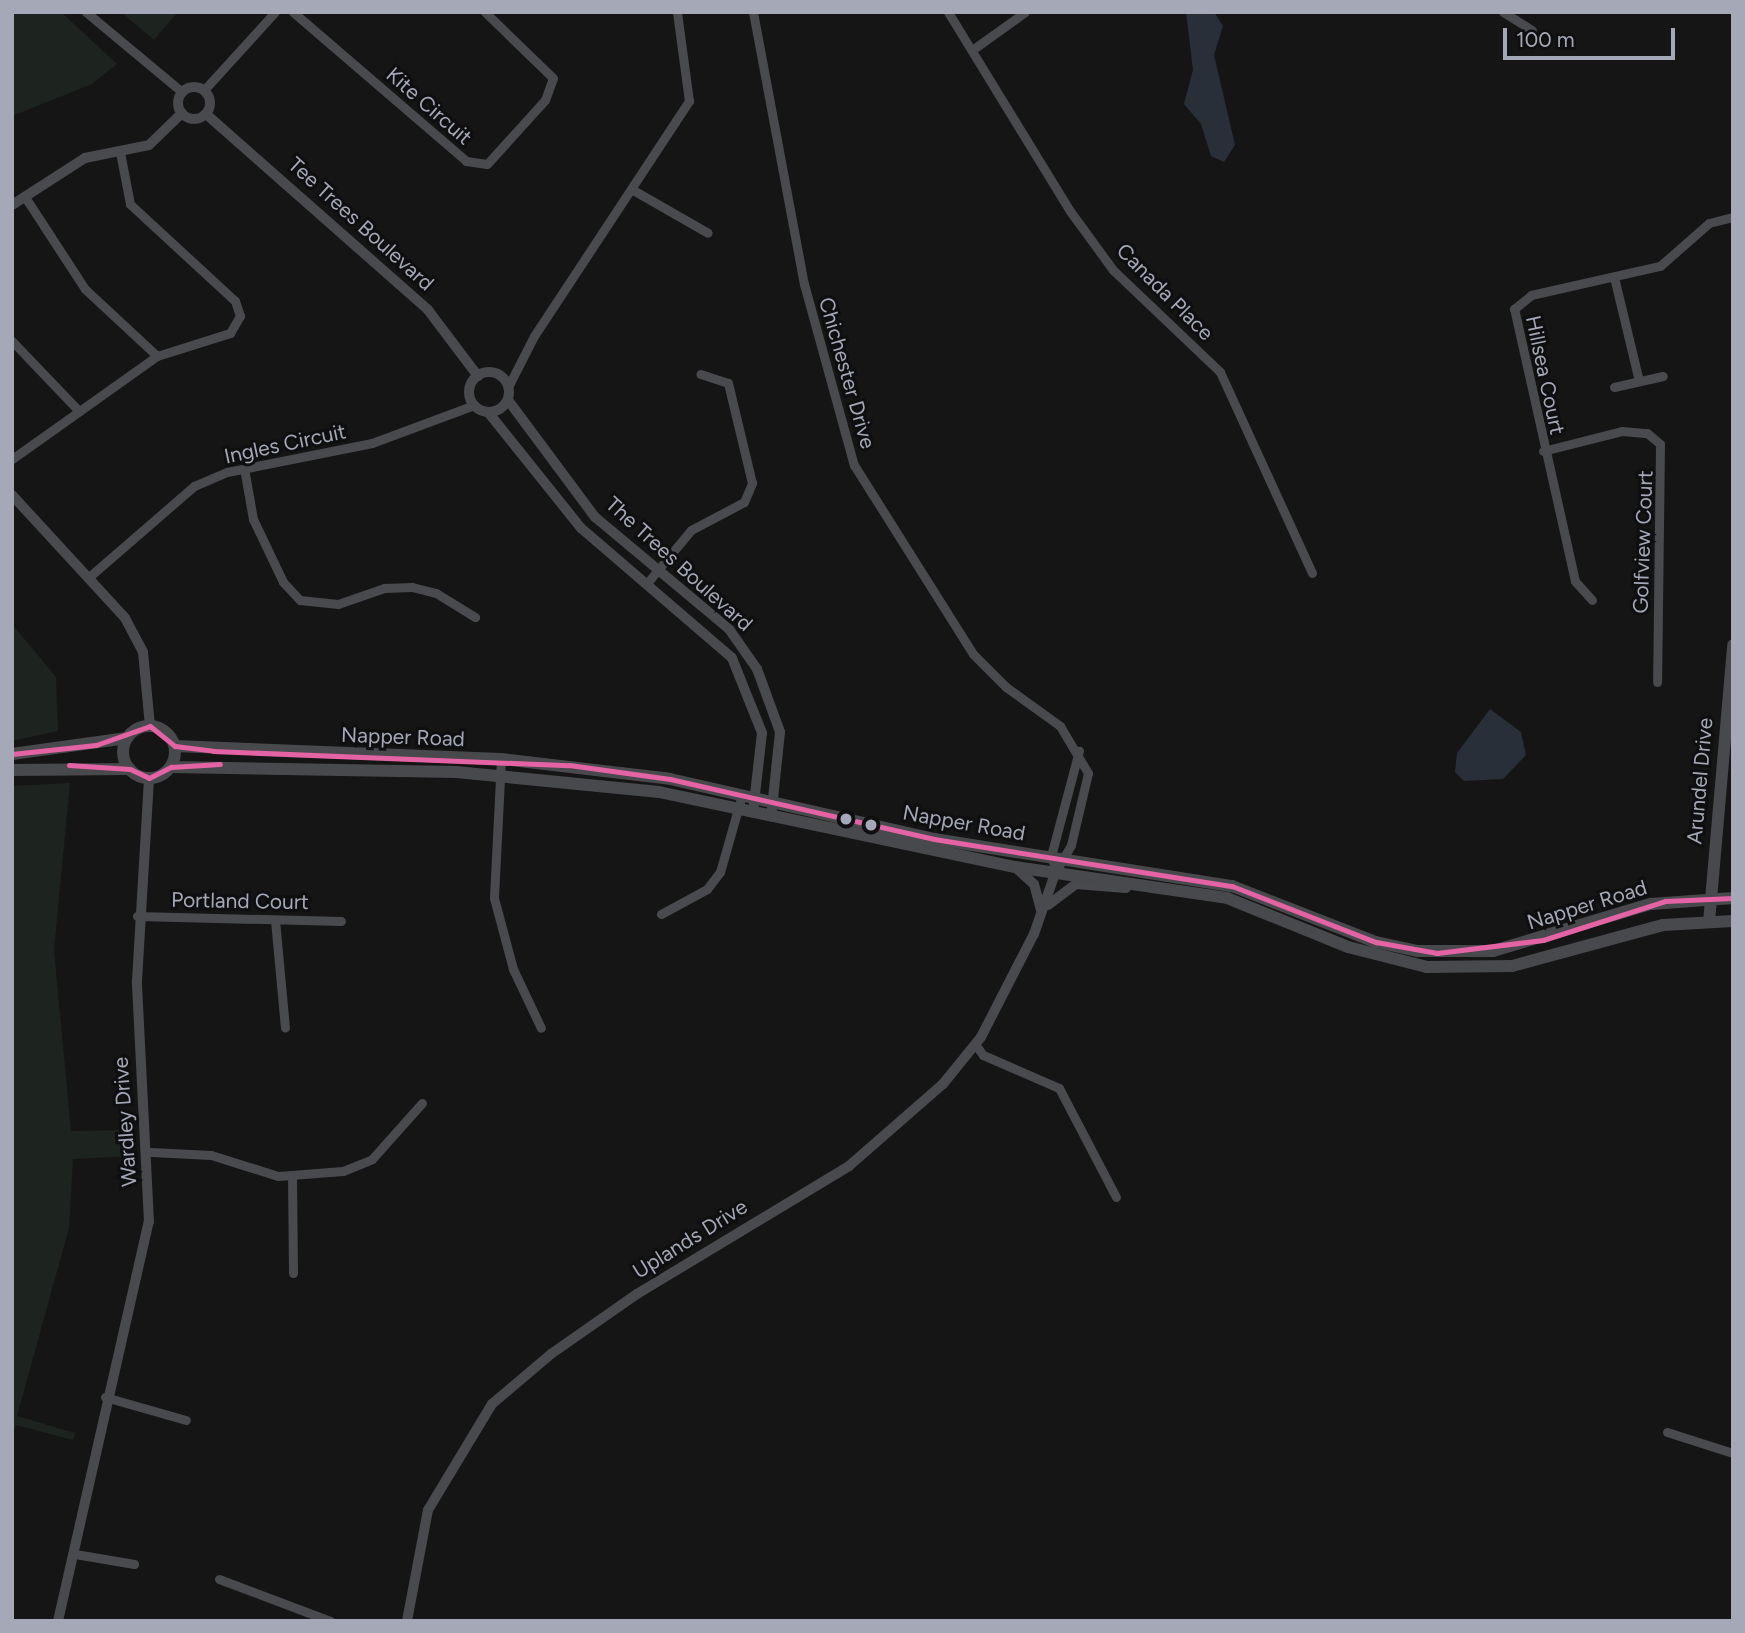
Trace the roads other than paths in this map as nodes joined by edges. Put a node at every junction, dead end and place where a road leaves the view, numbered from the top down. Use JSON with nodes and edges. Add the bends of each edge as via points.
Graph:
{"nodes":[{"id":1,"x":86,"y":12,"type":"edge"},
{"id":2,"x":275,"y":12,"type":"edge"},
{"id":3,"x":293,"y":12,"type":"edge"},
{"id":4,"x":485,"y":12,"type":"edge"},
{"id":5,"x":677,"y":12,"type":"edge"},
{"id":6,"x":752,"y":12,"type":"edge"},
{"id":7,"x":948,"y":12,"type":"edge"},
{"id":8,"x":1025,"y":12,"type":"edge"},
{"id":9,"x":1503,"y":12,"type":"edge"},
{"id":10,"x":1532,"y":30,"type":"dead end"},
{"id":11,"x":972,"y":50,"type":"junction"},
{"id":12,"x":204,"y":90,"type":"junction"},
{"id":13,"x":182,"y":92,"type":"junction"},
{"id":14,"x":182,"y":113,"type":"junction"},
{"id":15,"x":206,"y":114,"type":"junction"},
{"id":16,"x":120,"y":152,"type":"junction"},
{"id":17,"x":633,"y":190,"type":"junction"},
{"id":18,"x":25,"y":197,"type":"junction"},
{"id":19,"x":12,"y":205,"type":"edge"},
{"id":20,"x":1733,"y":216,"type":"edge"},
{"id":21,"x":708,"y":233,"type":"dead end"},
{"id":22,"x":1614,"y":277,"type":"junction"},
{"id":23,"x":12,"y":341,"type":"edge"},
{"id":24,"x":157,"y":356,"type":"junction"},
{"id":25,"x":700,"y":374,"type":"dead end"},
{"id":26,"x":478,"y":376,"type":"junction"},
{"id":27,"x":1663,"y":376,"type":"dead end"},
{"id":28,"x":1639,"y":381,"type":"junction"},
{"id":29,"x":508,"y":387,"type":"junction"},
{"id":30,"x":1614,"y":387,"type":"dead end"},
{"id":31,"x":508,"y":400,"type":"junction"},
{"id":32,"x":474,"y":405,"type":"junction"},
{"id":33,"x":79,"y":411,"type":"junction"},
{"id":34,"x":488,"y":412,"type":"junction"},
{"id":35,"x":1543,"y":451,"type":"junction"},
{"id":36,"x":12,"y":459,"type":"edge"},
{"id":37,"x":244,"y":468,"type":"junction"},
{"id":38,"x":12,"y":495,"type":"edge"},
{"id":39,"x":657,"y":570,"type":"junction"},
{"id":40,"x":1312,"y":573,"type":"dead end"},
{"id":41,"x":89,"y":577,"type":"junction"},
{"id":42,"x":648,"y":582,"type":"junction"},
{"id":43,"x":1592,"y":600,"type":"dead end"},
{"id":44,"x":475,"y":617,"type":"dead end"},
{"id":45,"x":1733,"y":645,"type":"edge"},
{"id":46,"x":1657,"y":682,"type":"dead end"},
{"id":47,"x":150,"y":726,"type":"junction"},
{"id":48,"x":127,"y":738,"type":"junction"},
{"id":49,"x":175,"y":746,"type":"junction"},
{"id":50,"x":1079,"y":749,"type":"junction"},
{"id":51,"x":12,"y":754,"type":"edge"},
{"id":52,"x":501,"y":759,"type":"junction"},
{"id":53,"x":171,"y":767,"type":"junction"},
{"id":54,"x":130,"y":769,"type":"junction"},
{"id":55,"x":12,"y":770,"type":"edge"},
{"id":56,"x":500,"y":776,"type":"junction"},
{"id":57,"x":149,"y":778,"type":"junction"},
{"id":58,"x":741,"y":802,"type":"junction"},
{"id":59,"x":774,"y":802,"type":"junction"},
{"id":60,"x":754,"y":805,"type":"junction"},
{"id":61,"x":771,"y":817,"type":"junction"},
{"id":62,"x":1051,"y":856,"type":"junction"},
{"id":63,"x":1066,"y":858,"type":"junction"},
{"id":64,"x":1015,"y":867,"type":"junction"},
{"id":65,"x":1056,"y":872,"type":"junction"},
{"id":66,"x":1163,"y":887,"type":"junction"},
{"id":67,"x":1710,"y":897,"type":"junction"},
{"id":68,"x":1733,"y":898,"type":"edge"},
{"id":69,"x":661,"y":914,"type":"dead end"},
{"id":70,"x":137,"y":916,"type":"junction"},
{"id":71,"x":1041,"y":916,"type":"junction"},
{"id":72,"x":275,"y":920,"type":"junction"},
{"id":73,"x":1733,"y":920,"type":"edge"},
{"id":74,"x":341,"y":921,"type":"dead end"},
{"id":75,"x":1709,"y":922,"type":"junction"},
{"id":76,"x":285,"y":1028,"type":"dead end"},
{"id":77,"x":541,"y":1028,"type":"dead end"},
{"id":78,"x":975,"y":1044,"type":"junction"},
{"id":79,"x":422,"y":1103,"type":"dead end"},
{"id":80,"x":150,"y":1152,"type":"junction"},
{"id":81,"x":292,"y":1175,"type":"junction"},
{"id":82,"x":1116,"y":1198,"type":"dead end"},
{"id":83,"x":293,"y":1273,"type":"dead end"},
{"id":84,"x":105,"y":1397,"type":"junction"},
{"id":85,"x":186,"y":1420,"type":"dead end"},
{"id":86,"x":1667,"y":1432,"type":"dead end"},
{"id":87,"x":1733,"y":1453,"type":"edge"},
{"id":88,"x":75,"y":1554,"type":"junction"},
{"id":89,"x":134,"y":1564,"type":"dead end"},
{"id":90,"x":219,"y":1579,"type":"dead end"},
{"id":91,"x":58,"y":1621,"type":"edge"},
{"id":92,"x":330,"y":1621,"type":"edge"},
{"id":93,"x":407,"y":1621,"type":"edge"}],
"edges":[{"from":1,"to":13,"type":"street"},
{"from":2,"to":12,"type":"street"},
{"from":3,"to":4,"type":"street","name":"Kite Circuit","via":[[466,161],[487,164],[545,100],[553,78]]},
{"from":5,"to":17,"type":"street","via":[[689,101]]},
{"from":6,"to":50,"type":"street","name":"Chichester Drive","via":[[804,284],[854,465],[973,653],[1006,687],[1060,726]]},
{"from":7,"to":11,"type":"street","name":"Canada Place"},
{"from":8,"to":11,"type":"street"},
{"from":9,"to":10,"type":"street"},
{"from":11,"to":40,"type":"street","name":"Canada Place","via":[[1069,211],[1113,270],[1220,372]]},
{"from":12,"to":13,"type":"street"},
{"from":12,"to":15,"type":"street","via":[[211,104]]},
{"from":13,"to":14,"type":"street"},
{"from":14,"to":15,"type":"street","via":[[191,119]]},
{"from":14,"to":16,"type":"street","via":[[149,145]]},
{"from":15,"to":26,"type":"street","name":"Tee Trees Boulevard","via":[[428,310]]},
{"from":16,"to":18,"type":"street","via":[[85,158]]},
{"from":16,"to":24,"type":"street","via":[[130,204],[235,301],[240,316],[230,334]]},
{"from":17,"to":21,"type":"street"},
{"from":17,"to":29,"type":"street","via":[[534,336]]},
{"from":18,"to":19,"type":"street"},
{"from":18,"to":24,"type":"street","via":[[85,289]]},
{"from":20,"to":22,"type":"street","name":"Hillsea Court","via":[[1709,223],[1675,258]]},
{"from":22,"to":28,"type":"street"},
{"from":22,"to":35,"type":"street","name":"Hillsea Court","via":[[1531,295],[1514,309]]},
{"from":23,"to":33,"type":"street"},
{"from":24,"to":33,"type":"street"},
{"from":25,"to":39,"type":"street","via":[[728,383],[752,482],[744,502],[691,530]]},
{"from":26,"to":29,"type":"street","via":[[499,375]]},
{"from":26,"to":32,"type":"street","via":[[469,388]]},
{"from":27,"to":28,"type":"street"},
{"from":28,"to":30,"type":"street"},
{"from":29,"to":31,"type":"street"},
{"from":31,"to":34,"type":"street"},
{"from":31,"to":39,"type":"street","name":"The Trees Boulevard","via":[[594,517]]},
{"from":32,"to":34,"type":"street"},
{"from":32,"to":37,"type":"street","name":"Ingles Circuit","via":[[372,443]]},
{"from":33,"to":36,"type":"street"},
{"from":34,"to":42,"type":"street","name":"The Trees Boulevard","via":[[581,528]]},
{"from":35,"to":43,"type":"street","name":"Hillsea Court","via":[[1575,581]]},
{"from":35,"to":46,"type":"street","name":"Golfview Court","via":[[1622,431],[1647,433],[1660,443]]},
{"from":37,"to":41,"type":"street","name":"Ingles Circuit","via":[[194,486]]},
{"from":37,"to":44,"type":"street","via":[[253,519],[283,582],[300,600],[338,604],[384,588],[412,587],[436,593]]},
{"from":38,"to":41,"type":"street"},
{"from":39,"to":42,"type":"street"},
{"from":39,"to":59,"type":"street","name":"The Trees Boulevard","via":[[729,629],[768,689],[780,732]]},
{"from":41,"to":47,"type":"street","via":[[111,597],[143,652]]},
{"from":42,"to":60,"type":"street","name":"The Trees Boulevard","via":[[732,658],[762,733]]},
{"from":45,"to":67,"type":"main road","name":"Arundel Drive"},
{"from":47,"to":48,"type":"main road"},
{"from":47,"to":49,"type":"main road","via":[[169,735]]},
{"from":48,"to":51,"type":"main road"},
{"from":48,"to":54,"type":"main road","via":[[123,752]]},
{"from":49,"to":52,"type":"main road","name":"Napper Road"},
{"from":49,"to":53,"type":"main road"},
{"from":50,"to":62,"type":"street"},
{"from":50,"to":63,"type":"street","name":"Chichester Drive","via":[[1088,773],[1086,793]]},
{"from":52,"to":56,"type":"street"},
{"from":52,"to":58,"type":"main road","name":"Napper Road","via":[[657,777]]},
{"from":53,"to":56,"type":"main road","name":"Napper Road"},
{"from":53,"to":57,"type":"main road"},
{"from":54,"to":55,"type":"main road"},
{"from":54,"to":57,"type":"main road"},
{"from":56,"to":58,"type":"main road","name":"Napper Road"},
{"from":56,"to":77,"type":"street","via":[[494,898],[513,969]]},
{"from":57,"to":70,"type":"street","name":"Wardley Drive"},
{"from":58,"to":60,"type":"main road","name":"Napper Road"},
{"from":58,"to":69,"type":"street","via":[[714,882]]},
{"from":59,"to":60,"type":"main road","name":"Napper Road"},
{"from":59,"to":61,"type":"street","name":"The Trees Boulevard"},
{"from":59,"to":62,"type":"main road","name":"Napper Road","via":[[934,839]]},
{"from":60,"to":61,"type":"main road","name":"Napper Road"},
{"from":61,"to":64,"type":"main road","name":"Napper Road"},
{"from":62,"to":63,"type":"main road","name":"Napper Road"},
{"from":62,"to":65,"type":"street"},
{"from":63,"to":65,"type":"street","name":"Chichester Drive"},
{"from":63,"to":67,"type":"main road","name":"Napper Road","via":[[1233,886],[1376,942],[1437,953],[1493,951],[1651,904]]},
{"from":64,"to":65,"type":"main road","name":"Napper Road"},
{"from":64,"to":71,"type":"street","via":[[1034,884]]},
{"from":65,"to":66,"type":"main road","name":"Napper Road"},
{"from":65,"to":71,"type":"street","name":"Uplands Drive"},
{"from":66,"to":71,"type":"street","via":[[1076,884],[1054,896]]},
{"from":66,"to":75,"type":"main road","name":"Napper Road","via":[[1227,898],[1348,947],[1427,967],[1512,966],[1663,925]]},
{"from":67,"to":68,"type":"main road","name":"Napper Road"},
{"from":67,"to":75,"type":"main road","name":"Arundel Drive"},
{"from":70,"to":72,"type":"street","name":"Portland Court"},
{"from":70,"to":80,"type":"street","name":"Wardley Drive","via":[[140,1065]]},
{"from":71,"to":78,"type":"street","name":"Uplands Drive"},
{"from":72,"to":74,"type":"street","name":"Portland Court"},
{"from":72,"to":76,"type":"street"},
{"from":73,"to":75,"type":"main road","name":"Napper Road"},
{"from":78,"to":82,"type":"street","via":[[983,1055],[1059,1088]]},
{"from":78,"to":93,"type":"street","name":"Uplands Drive","via":[[943,1084],[849,1166],[637,1294],[551,1354],[492,1404],[428,1510]]},
{"from":79,"to":81,"type":"street","via":[[372,1159],[343,1171]]},
{"from":80,"to":81,"type":"street","via":[[211,1155],[239,1167]]},
{"from":80,"to":84,"type":"street","name":"Wardley Drive","via":[[149,1222]]},
{"from":81,"to":83,"type":"street"},
{"from":84,"to":85,"type":"street"},
{"from":84,"to":88,"type":"street","name":"Wardley Drive"},
{"from":86,"to":87,"type":"street"},
{"from":88,"to":89,"type":"street"},
{"from":88,"to":91,"type":"street","name":"Wardley Drive"},
{"from":90,"to":92,"type":"street"}]}
